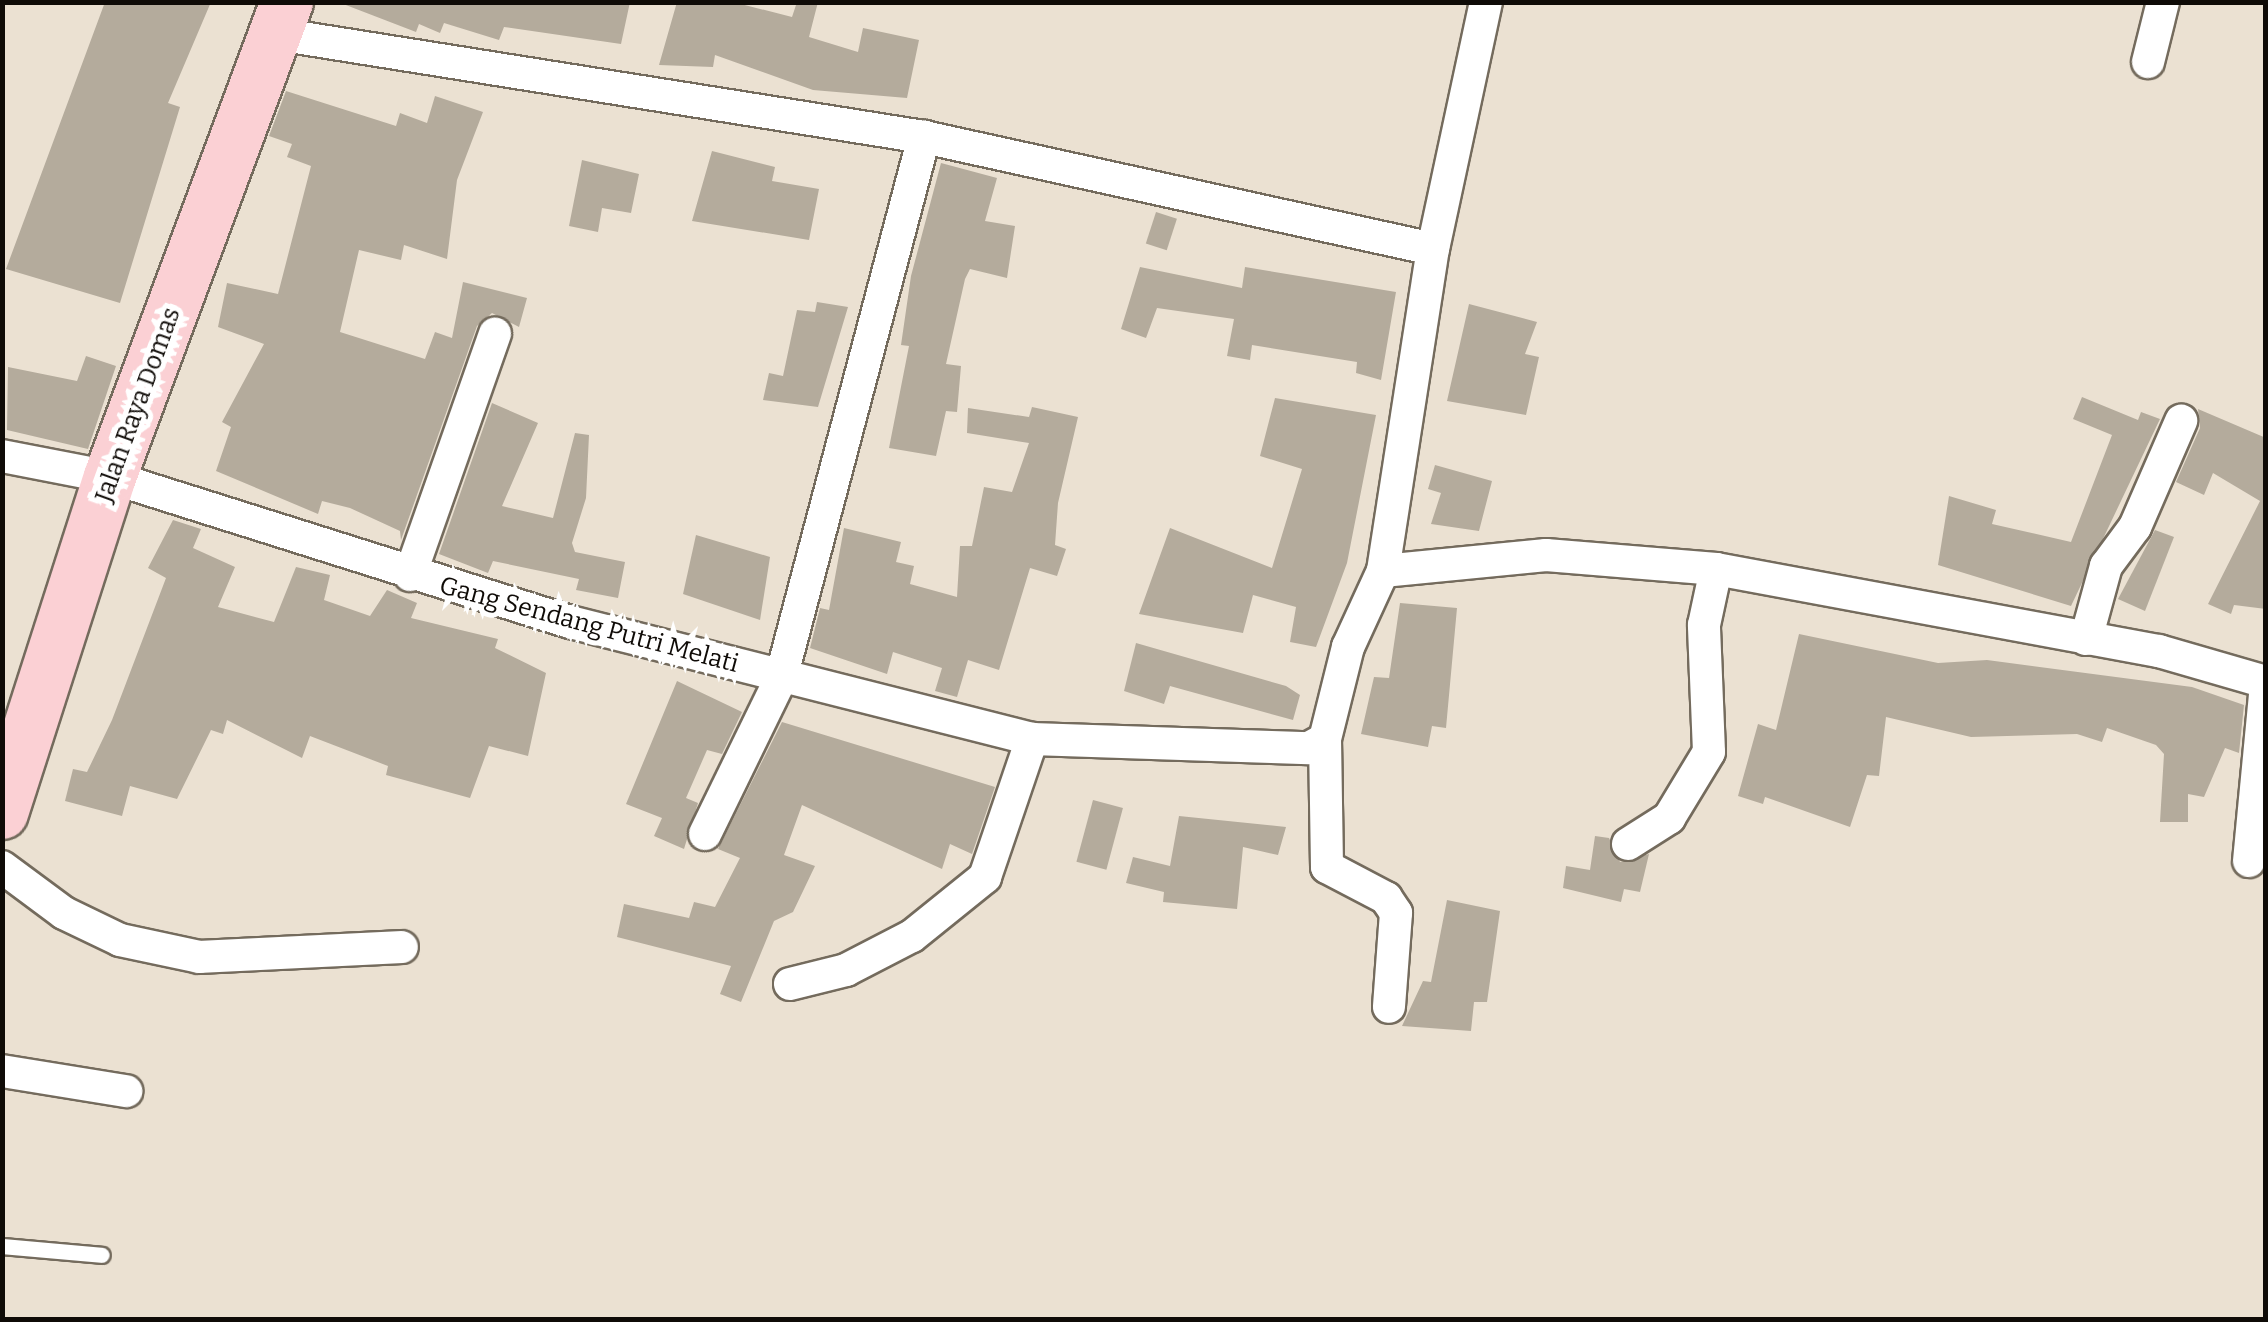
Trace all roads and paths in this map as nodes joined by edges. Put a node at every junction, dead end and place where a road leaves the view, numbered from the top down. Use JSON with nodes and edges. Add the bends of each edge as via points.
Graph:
{"nodes":[{"id":1,"x":1486,"y":2,"type":"edge"},
{"id":2,"x":2163,"y":2,"type":"edge"},
{"id":3,"x":282,"y":18,"type":"edge"},
{"id":4,"x":2148,"y":62,"type":"dead end"},
{"id":5,"x":924,"y":137,"type":"junction"},
{"id":6,"x":1433,"y":249,"type":"junction"},
{"id":7,"x":494,"y":333,"type":"dead end"},
{"id":8,"x":2180,"y":421,"type":"dead end"},
{"id":9,"x":2,"y":456,"type":"edge"},
{"id":10,"x":110,"y":477,"type":"junction"},
{"id":11,"x":1716,"y":569,"type":"junction"},
{"id":12,"x":1383,"y":571,"type":"junction"},
{"id":13,"x":410,"y":575,"type":"junction"},
{"id":14,"x":2086,"y":638,"type":"junction"},
{"id":15,"x":781,"y":678,"type":"junction"},
{"id":16,"x":2266,"y":683,"type":"edge"},
{"id":17,"x":1032,"y":739,"type":"junction"},
{"id":18,"x":1325,"y":739,"type":"junction"},
{"id":19,"x":2,"y":812,"type":"edge"},
{"id":20,"x":705,"y":834,"type":"dead end"},
{"id":21,"x":1628,"y":844,"type":"dead end"},
{"id":22,"x":2249,"y":862,"type":"dead end"},
{"id":23,"x":2,"y":866,"type":"edge"},
{"id":24,"x":402,"y":947,"type":"dead end"},
{"id":25,"x":790,"y":984,"type":"dead end"},
{"id":26,"x":1389,"y":1007,"type":"dead end"},
{"id":27,"x":2,"y":1071,"type":"edge"},
{"id":28,"x":126,"y":1091,"type":"dead end"},
{"id":29,"x":2,"y":1246,"type":"edge"},
{"id":30,"x":102,"y":1255,"type":"dead end"}],
"edges":[{"from":1,"to":6,"type":"street"},
{"from":2,"to":4,"type":"street"},
{"from":3,"to":5,"type":"street"},
{"from":3,"to":10,"type":"highway","name":"Jalan Raya Domas"},
{"from":5,"to":6,"type":"street"},
{"from":5,"to":15,"type":"street"},
{"from":6,"to":12,"type":"street"},
{"from":7,"to":13,"type":"street"},
{"from":8,"to":14,"type":"street","via":[[2135,527],[2106,566]]},
{"from":9,"to":10,"type":"street","name":"Gang Sendang Putri Melati"},
{"from":10,"to":13,"type":"street","name":"Gang Sendang Putri Melati"},
{"from":10,"to":19,"type":"highway","name":"Jalan Raya Domas"},
{"from":11,"to":12,"type":"street","via":[[1546,554]]},
{"from":11,"to":14,"type":"street"},
{"from":11,"to":21,"type":"street","via":[[1704,625],[1709,752],[1669,818]]},
{"from":12,"to":18,"type":"street","via":[[1348,647]]},
{"from":13,"to":15,"type":"street","name":"Gang Sendang Putri Melati"},
{"from":14,"to":16,"type":"street"},
{"from":15,"to":17,"type":"street","name":"Gang Sendang Putri Melati"},
{"from":15,"to":20,"type":"street"},
{"from":16,"to":22,"type":"street"},
{"from":17,"to":18,"type":"street","name":"Gang Sendang Putri Melati","via":[[1278,752]]},
{"from":17,"to":25,"type":"street","via":[[985,877],[912,936],[846,970]]},
{"from":18,"to":26,"type":"street","via":[[1327,867],[1386,898],[1396,913]]},
{"from":23,"to":24,"type":"street","via":[[64,914],[120,940],[199,957]]},
{"from":27,"to":28,"type":"street"},
{"from":29,"to":30,"type":"lane"}]}
